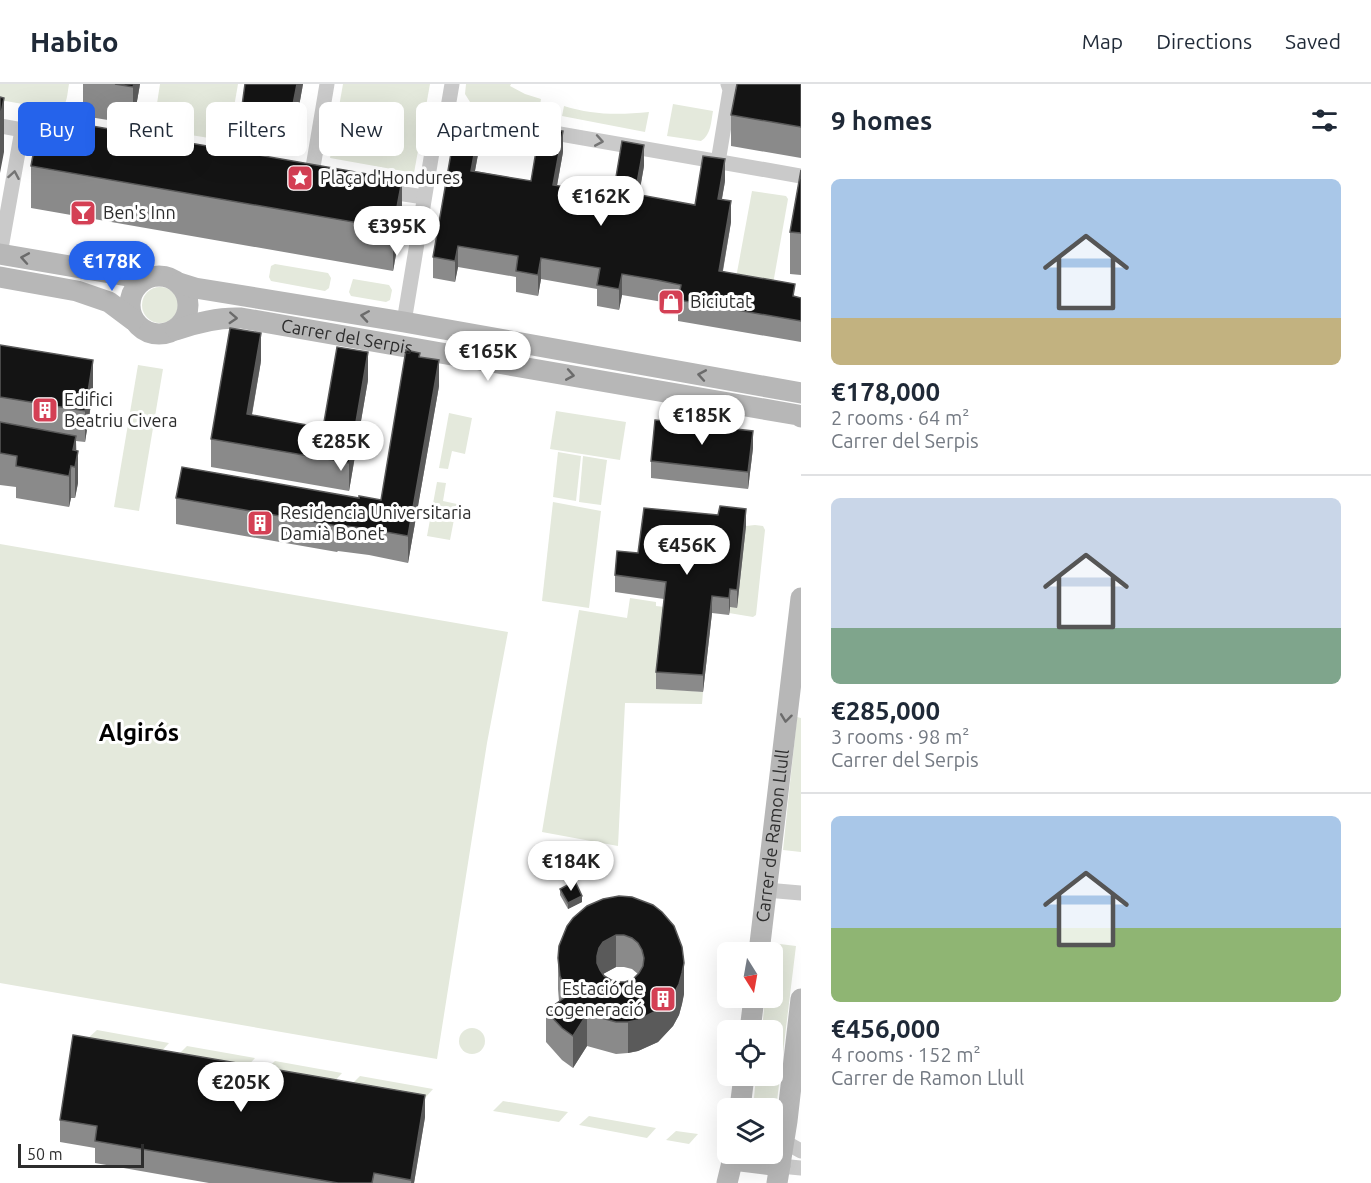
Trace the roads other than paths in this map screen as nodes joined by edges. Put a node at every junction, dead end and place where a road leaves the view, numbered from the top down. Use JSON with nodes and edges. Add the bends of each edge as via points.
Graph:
{"nodes":[{"id":1,"x":327,"y":84,"type":"edge"},
{"id":2,"x":452,"y":84,"type":"edge"},
{"id":3,"x":728,"y":84,"type":"edge"},
{"id":4,"x":448,"y":102,"type":"edge"},
{"id":5,"x":0,"y":126,"type":"edge"},
{"id":6,"x":18,"y":129,"type":"edge"},
{"id":7,"x":561,"y":134,"type":"edge"},
{"id":8,"x":18,"y":153,"type":"edge"},
{"id":9,"x":431,"y":156,"type":"edge"},
{"id":10,"x":718,"y":162,"type":"junction"},
{"id":11,"x":801,"y":176,"type":"edge"},
{"id":12,"x":311,"y":179,"type":"edge"},
{"id":13,"x":365,"y":188,"type":"edge"},
{"id":14,"x":424,"y":197,"type":"junction"},
{"id":15,"x":0,"y":254,"type":"edge"},
{"id":16,"x":0,"y":277,"type":"edge"},
{"id":17,"x":145,"y":279,"type":"junction"},
{"id":18,"x":179,"y":283,"type":"junction"},
{"id":19,"x":134,"y":320,"type":"junction"},
{"id":20,"x":404,"y":322,"type":"junction"},
{"id":21,"x":176,"y":330,"type":"junction"},
{"id":22,"x":801,"y":393,"type":"edge"},
{"id":23,"x":801,"y":417,"type":"edge"},
{"id":24,"x":801,"y":598,"type":"edge"},
{"id":25,"x":796,"y":683,"type":"edge"},
{"id":26,"x":766,"y":890,"type":"junction"},
{"id":27,"x":801,"y":893,"type":"edge"},
{"id":28,"x":760,"y":942,"type":"edge"},
{"id":29,"x":801,"y":999,"type":"edge"},
{"id":30,"x":786,"y":1144,"type":"edge"},
{"id":31,"x":732,"y":1164,"type":"edge"},
{"id":32,"x":752,"y":1164,"type":"edge"},
{"id":33,"x":801,"y":1168,"type":"edge"},
{"id":34,"x":779,"y":1175,"type":"edge"},
{"id":35,"x":727,"y":1183,"type":"edge"}],
"edges":[{"from":1,"to":12,"type":"street"},
{"from":2,"to":4,"type":"street"},
{"from":3,"to":10,"type":"street"},
{"from":5,"to":6,"type":"street"},
{"from":7,"to":10,"type":"street","one_way":true},
{"from":15,"to":8,"type":"street","one_way":true},
{"from":9,"to":14,"type":"street"},
{"from":10,"to":11,"type":"street"},
{"from":13,"to":14,"type":"street"},
{"from":14,"to":20,"type":"street"},
{"from":17,"to":15,"type":"street","one_way":true},
{"from":16,"to":19,"type":"street","via":[[77,291],[109,302]]},
{"from":17,"to":18,"type":"street","via":[[163,276]]},
{"from":17,"to":19,"type":"street","via":[[132,292],[130,311]]},
{"from":20,"to":18,"type":"street","name":"Carrer del Serpis","one_way":true},
{"from":18,"to":21,"type":"street","via":[[189,307],[184,322]]},
{"from":19,"to":21,"type":"street","via":[[157,335]]},
{"from":22,"to":20,"type":"street","name":"Carrer del Serpis","one_way":true},
{"from":21,"to":23,"type":"street","name":"Carrer del Serpis","one_way":true,"via":[[211,320],[241,318]]},
{"from":24,"to":25,"type":"street","name":"Carrer de Ramon Llull"},
{"from":25,"to":26,"type":"street","name":"Carrer de Ramon Llull","one_way":true},
{"from":26,"to":27,"type":"street"},
{"from":26,"to":28,"type":"street","name":"Carrer de Ramon Llull"},
{"from":29,"to":30,"type":"street"},
{"from":30,"to":34,"type":"street"},
{"from":31,"to":35,"type":"street"},
{"from":32,"to":34,"type":"street"},
{"from":33,"to":34,"type":"street"}]}
